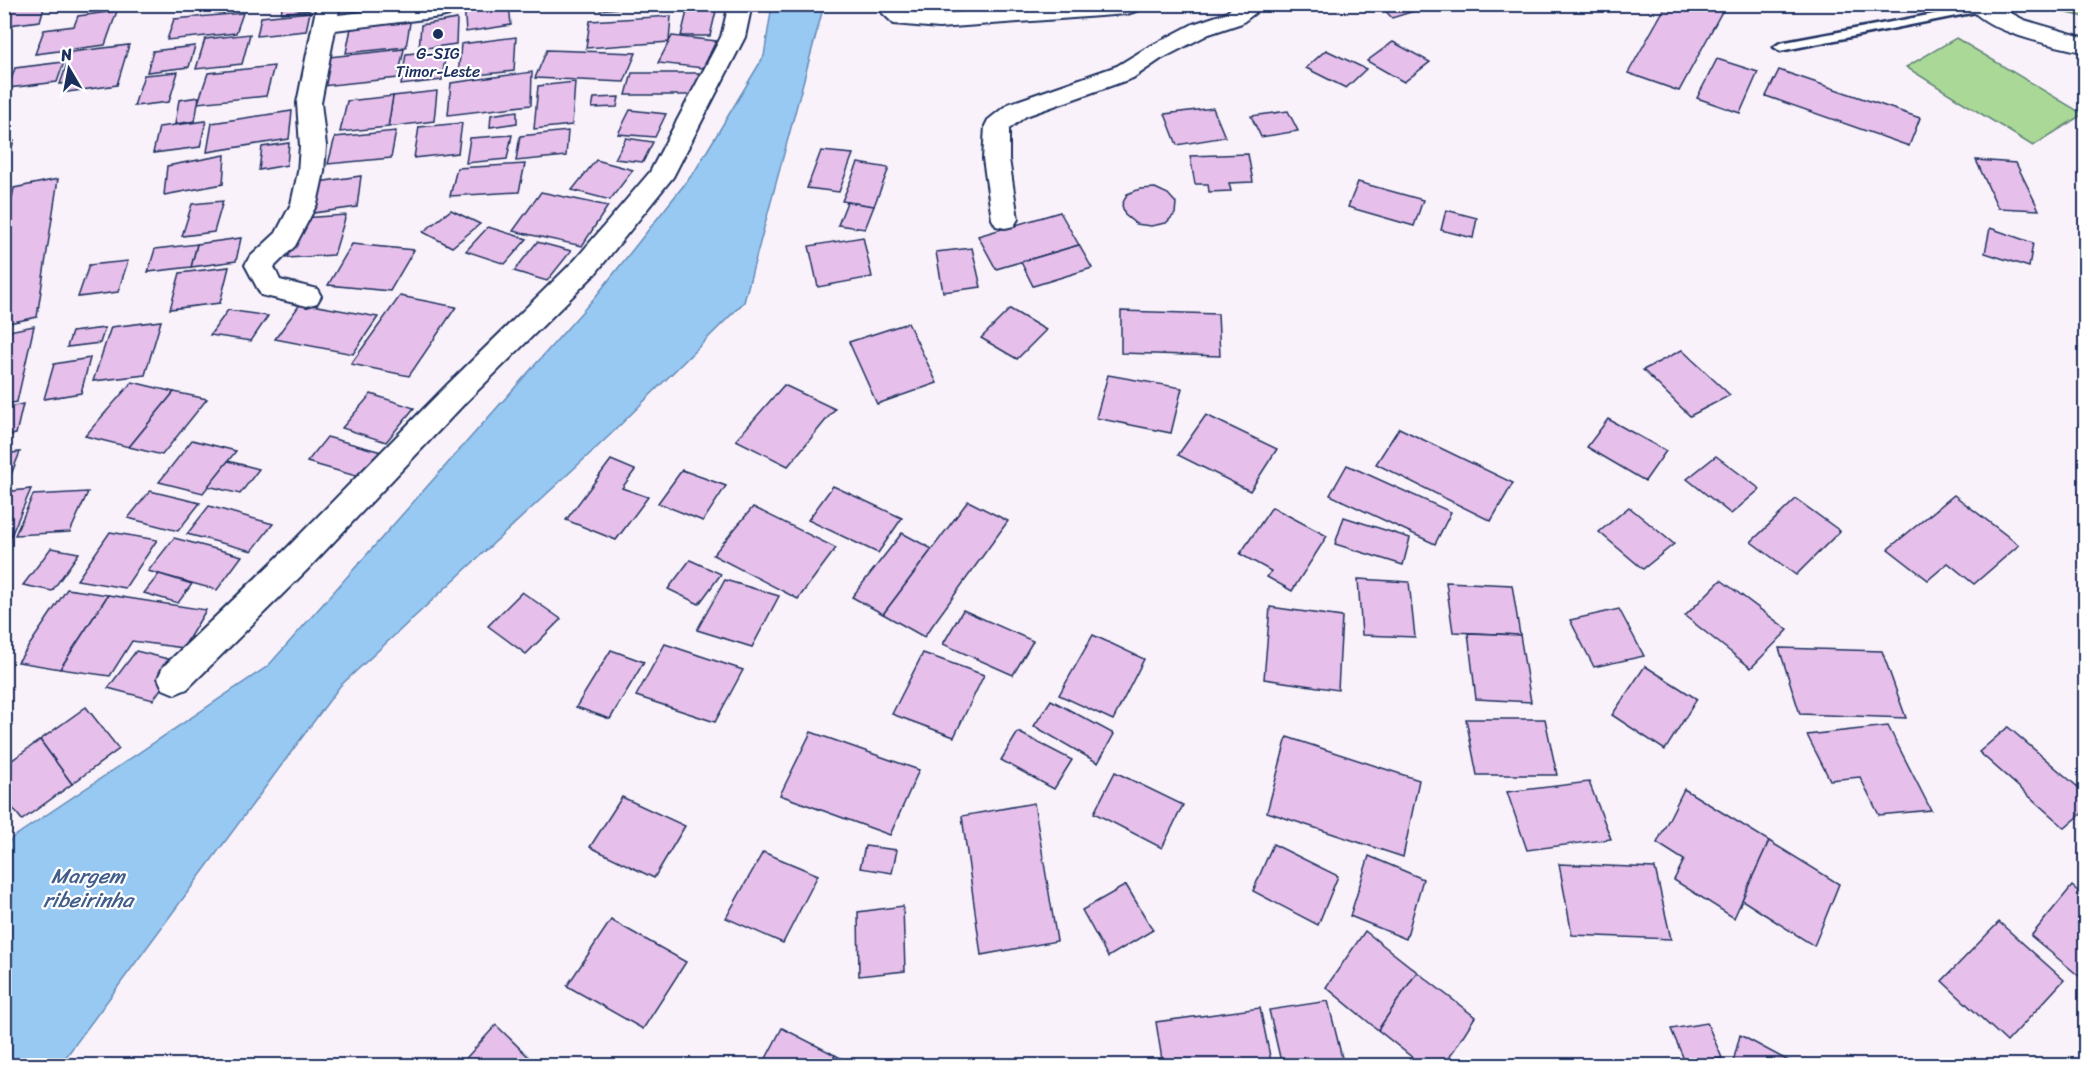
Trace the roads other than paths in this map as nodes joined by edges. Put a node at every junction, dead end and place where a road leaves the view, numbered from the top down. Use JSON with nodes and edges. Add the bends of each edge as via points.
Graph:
{"nodes":[{"id":1,"x":741,"y":4,"type":"edge"},
{"id":2,"x":884,"y":4,"type":"edge"},
{"id":3,"x":1134,"y":4,"type":"edge"},
{"id":4,"x":1248,"y":4,"type":"edge"},
{"id":5,"x":1980,"y":6,"type":"edge"},
{"id":6,"x":441,"y":10,"type":"dead end"},
{"id":7,"x":327,"y":14,"type":"edge"},
{"id":8,"x":2085,"y":46,"type":"edge"},
{"id":9,"x":1780,"y":47,"type":"dead end"},
{"id":10,"x":1005,"y":219,"type":"dead end"},
{"id":11,"x":307,"y":296,"type":"dead end"},
{"id":12,"x":175,"y":678,"type":"dead end"}],
"edges":[{"from":1,"to":12,"type":"street","via":[[733,37],[660,177],[585,267]]},
{"from":2,"to":3,"type":"street","via":[[902,19],[939,21],[1127,8]]},
{"from":4,"to":10,"type":"street","via":[[1234,18],[1201,30],[1125,72],[1017,110],[997,126],[996,159]]},
{"from":5,"to":8,"type":"street","via":[[2025,29]]},
{"from":5,"to":9,"type":"lane"},
{"from":6,"to":7,"type":"street"},
{"from":7,"to":11,"type":"street","via":[[309,103],[313,146],[304,204],[286,239],[259,265],[271,288]]}]}
